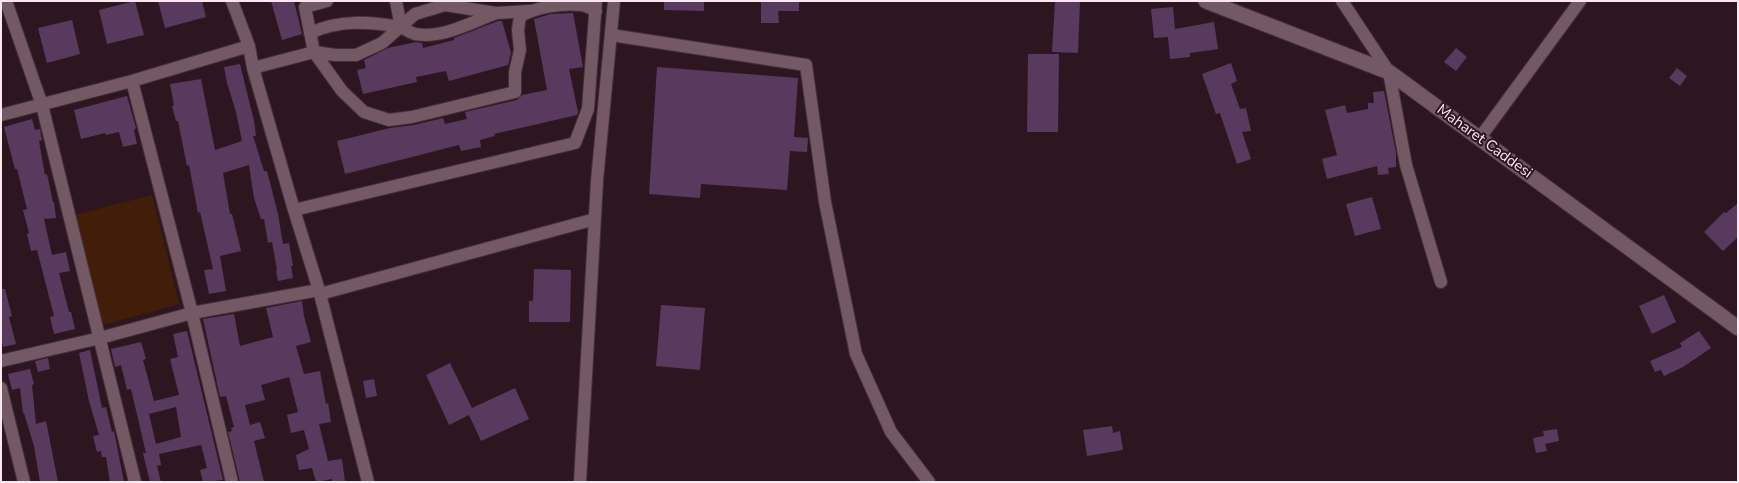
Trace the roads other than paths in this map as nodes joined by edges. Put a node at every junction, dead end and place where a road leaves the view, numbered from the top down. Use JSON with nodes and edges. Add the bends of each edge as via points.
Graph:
{"nodes":[{"id":1,"x":6,"y":1,"type":"edge"},
{"id":2,"x":232,"y":1,"type":"edge"},
{"id":3,"x":327,"y":1,"type":"edge"},
{"id":4,"x":396,"y":1,"type":"edge"},
{"id":5,"x":614,"y":1,"type":"edge"},
{"id":6,"x":1206,"y":1,"type":"edge"},
{"id":7,"x":1342,"y":1,"type":"edge"},
{"id":8,"x":1580,"y":1,"type":"edge"},
{"id":9,"x":548,"y":4,"type":"edge"},
{"id":10,"x":596,"y":6,"type":"edge"},
{"id":11,"x":530,"y":11,"type":"junction"},
{"id":12,"x":496,"y":13,"type":"junction"},
{"id":13,"x":401,"y":27,"type":"junction"},
{"id":14,"x":310,"y":32,"type":"junction"},
{"id":15,"x":611,"y":35,"type":"junction"},
{"id":16,"x":249,"y":46,"type":"junction"},
{"id":17,"x":314,"y":52,"type":"junction"},
{"id":18,"x":253,"y":68,"type":"junction"},
{"id":19,"x":1389,"y":72,"type":"junction"},
{"id":20,"x":132,"y":81,"type":"junction"},
{"id":21,"x":42,"y":105,"type":"junction"},
{"id":22,"x":1,"y":115,"type":"edge"},
{"id":23,"x":1479,"y":139,"type":"junction"},
{"id":24,"x":294,"y":210,"type":"junction"},
{"id":25,"x":596,"y":219,"type":"junction"},
{"id":26,"x":1441,"y":282,"type":"dead end"},
{"id":27,"x":320,"y":292,"type":"junction"},
{"id":28,"x":192,"y":313,"type":"junction"},
{"id":29,"x":1738,"y":328,"type":"edge"},
{"id":30,"x":100,"y":338,"type":"junction"},
{"id":31,"x":1,"y":361,"type":"edge"},
{"id":32,"x":1,"y":388,"type":"edge"},
{"id":33,"x":24,"y":482,"type":"edge"},
{"id":34,"x":135,"y":482,"type":"edge"},
{"id":35,"x":232,"y":482,"type":"edge"},
{"id":36,"x":368,"y":482,"type":"edge"},
{"id":37,"x":580,"y":482,"type":"edge"},
{"id":38,"x":928,"y":482,"type":"edge"}],
"edges":[{"from":1,"to":21,"type":"street"},
{"from":2,"to":16,"type":"street"},
{"from":3,"to":14,"type":"street","via":[[305,7]]},
{"from":4,"to":13,"type":"street"},
{"from":5,"to":15,"type":"street"},
{"from":6,"to":19,"type":"street","name":"Maharet Caddesi"},
{"from":7,"to":19,"type":"street"},
{"from":8,"to":23,"type":"street"},
{"from":9,"to":10,"type":"street"},
{"from":9,"to":11,"type":"street"},
{"from":10,"to":24,"type":"street","via":[[588,109],[575,142]]},
{"from":11,"to":12,"type":"street"},
{"from":11,"to":17,"type":"street","via":[[520,16],[515,92],[412,117],[389,120],[364,112],[342,91]]},
{"from":12,"to":13,"type":"street","via":[[433,34],[414,34]]},
{"from":12,"to":13,"type":"street","via":[[445,4],[415,14]]},
{"from":13,"to":14,"type":"street","via":[[356,22],[324,26]]},
{"from":13,"to":17,"type":"street","via":[[382,44],[356,55]]},
{"from":14,"to":17,"type":"street"},
{"from":15,"to":25,"type":"street"},
{"from":15,"to":38,"type":"street","via":[[806,65],[825,202],[856,354],[891,432]]},
{"from":16,"to":18,"type":"street"},
{"from":16,"to":20,"type":"street"},
{"from":17,"to":18,"type":"street"},
{"from":18,"to":24,"type":"street"},
{"from":19,"to":23,"type":"street","name":"Maharet Caddesi"},
{"from":19,"to":26,"type":"street","via":[[1406,165]]},
{"from":20,"to":21,"type":"street"},
{"from":20,"to":28,"type":"street"},
{"from":21,"to":22,"type":"street"},
{"from":21,"to":30,"type":"street"},
{"from":23,"to":29,"type":"street","name":"Maharet Caddesi"},
{"from":24,"to":27,"type":"street"},
{"from":25,"to":27,"type":"street"},
{"from":25,"to":37,"type":"street"},
{"from":27,"to":28,"type":"street"},
{"from":27,"to":36,"type":"street"},
{"from":28,"to":30,"type":"street"},
{"from":28,"to":35,"type":"street"},
{"from":30,"to":31,"type":"street"},
{"from":30,"to":34,"type":"street"},
{"from":32,"to":33,"type":"street"}]}
